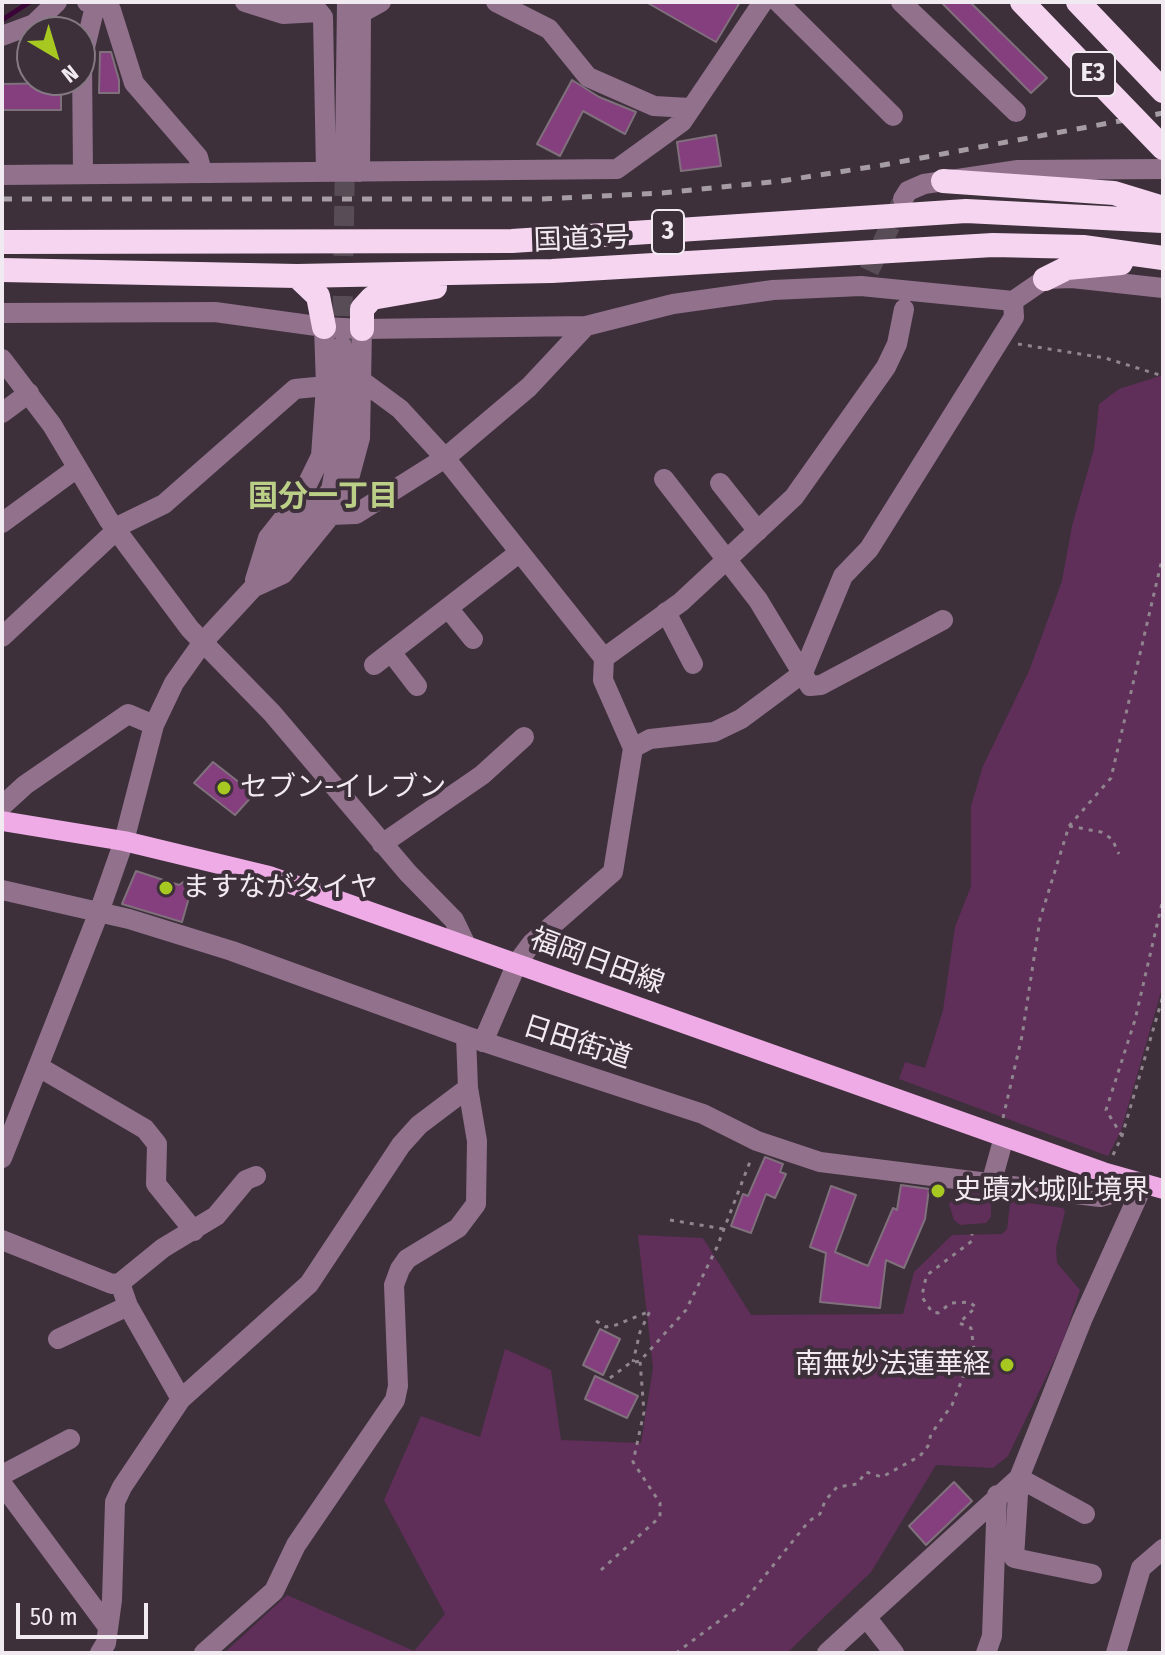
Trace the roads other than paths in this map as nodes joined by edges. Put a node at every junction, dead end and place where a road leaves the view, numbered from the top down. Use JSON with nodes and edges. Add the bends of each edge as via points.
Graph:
{"nodes":[{"id":1,"x":57,"y":2,"type":"edge"},
{"id":2,"x":245,"y":2,"type":"edge"},
{"id":3,"x":347,"y":2,"type":"edge"},
{"id":4,"x":381,"y":2,"type":"edge"},
{"id":5,"x":496,"y":2,"type":"edge"},
{"id":6,"x":763,"y":2,"type":"edge"},
{"id":7,"x":778,"y":2,"type":"edge"},
{"id":8,"x":901,"y":2,"type":"edge"},
{"id":9,"x":1022,"y":2,"type":"edge"},
{"id":10,"x":1078,"y":2,"type":"edge"},
{"id":11,"x":92,"y":3,"type":"edge"},
{"id":12,"x":2,"y":36,"type":"edge"},
{"id":13,"x":1163,"y":91,"type":"edge"},
{"id":14,"x":690,"y":108,"type":"junction"},
{"id":15,"x":1016,"y":112,"type":"dead end"},
{"id":16,"x":893,"y":116,"type":"dead end"},
{"id":17,"x":1163,"y":148,"type":"edge"},
{"id":18,"x":345,"y":157,"type":"tunnel mouth"},
{"id":19,"x":1163,"y":169,"type":"edge"},
{"id":20,"x":202,"y":172,"type":"junction"},
{"id":21,"x":326,"y":172,"type":"junction"},
{"id":22,"x":360,"y":172,"type":"junction"},
{"id":23,"x":83,"y":174,"type":"junction"},
{"id":24,"x":2,"y":175,"type":"edge"},
{"id":25,"x":943,"y":181,"type":"junction"},
{"id":26,"x":903,"y":199,"type":"tunnel mouth"},
{"id":27,"x":1163,"y":208,"type":"edge"},
{"id":28,"x":1163,"y":221,"type":"edge"},
{"id":29,"x":2,"y":227,"type":"edge"},
{"id":30,"x":171,"y":239,"type":"junction"},
{"id":31,"x":2,"y":242,"type":"edge"},
{"id":32,"x":1163,"y":259,"type":"edge"},
{"id":33,"x":2,"y":270,"type":"edge"},
{"id":34,"x":552,"y":271,"type":"junction"},
{"id":35,"x":176,"y":272,"type":"junction"},
{"id":36,"x":297,"y":276,"type":"junction"},
{"id":37,"x":1045,"y":279,"type":"junction"},
{"id":38,"x":2,"y":286,"type":"edge"},
{"id":39,"x":1163,"y":288,"type":"edge"},
{"id":40,"x":1013,"y":301,"type":"junction"},
{"id":41,"x":904,"y":309,"type":"dead end"},
{"id":42,"x":2,"y":313,"type":"edge"},
{"id":43,"x":586,"y":326,"type":"junction"},
{"id":44,"x":324,"y":327,"type":"junction"},
{"id":45,"x":362,"y":329,"type":"junction"},
{"id":46,"x":342,"y":346,"type":"tunnel mouth"},
{"id":47,"x":2,"y":359,"type":"edge"},
{"id":48,"x":362,"y":381,"type":"junction"},
{"id":49,"x":326,"y":386,"type":"junction"},
{"id":50,"x":29,"y":393,"type":"junction"},
{"id":51,"x":2,"y":413,"type":"edge"},
{"id":52,"x":445,"y":458,"type":"junction"},
{"id":53,"x":77,"y":468,"type":"junction"},
{"id":54,"x":664,"y":479,"type":"dead end"},
{"id":55,"x":720,"y":483,"type":"dead end"},
{"id":56,"x":331,"y":515,"type":"junction"},
{"id":57,"x":2,"y":523,"type":"edge"},
{"id":58,"x":116,"y":531,"type":"junction"},
{"id":59,"x":758,"y":531,"type":"junction"},
{"id":60,"x":524,"y":556,"type":"junction"},
{"id":61,"x":728,"y":559,"type":"junction"},
{"id":62,"x":253,"y":588,"type":"junction"},
{"id":63,"x":448,"y":608,"type":"junction"},
{"id":64,"x":666,"y":612,"type":"junction"},
{"id":65,"x":943,"y":620,"type":"dead end"},
{"id":66,"x":2,"y":637,"type":"edge"},
{"id":67,"x":473,"y":639,"type":"dead end"},
{"id":68,"x":203,"y":642,"type":"junction"},
{"id":69,"x":391,"y":652,"type":"junction"},
{"id":70,"x":604,"y":658,"type":"junction"},
{"id":71,"x":693,"y":664,"type":"dead end"},
{"id":72,"x":374,"y":665,"type":"dead end"},
{"id":73,"x":803,"y":673,"type":"junction"},
{"id":74,"x":417,"y":686,"type":"dead end"},
{"id":75,"x":154,"y":725,"type":"junction"},
{"id":76,"x":524,"y":737,"type":"dead end"},
{"id":77,"x":633,"y":748,"type":"junction"},
{"id":78,"x":2,"y":806,"type":"edge"},
{"id":79,"x":2,"y":821,"type":"edge"},
{"id":80,"x":124,"y":841,"type":"junction"},
{"id":81,"x":382,"y":844,"type":"junction"},
{"id":82,"x":2,"y":890,"type":"edge"},
{"id":83,"x":99,"y":912,"type":"junction"},
{"id":84,"x":466,"y":945,"type":"junction"},
{"id":85,"x":517,"y":963,"type":"junction"},
{"id":86,"x":475,"y":1039,"type":"junction"},
{"id":87,"x":39,"y":1067,"type":"junction"},
{"id":88,"x":468,"y":1088,"type":"junction"},
{"id":89,"x":1001,"y":1135,"type":"junction"},
{"id":90,"x":2,"y":1158,"type":"edge"},
{"id":91,"x":256,"y":1176,"type":"dead end"},
{"id":92,"x":991,"y":1184,"type":"junction"},
{"id":93,"x":1153,"y":1187,"type":"edge"},
{"id":94,"x":1163,"y":1199,"type":"edge"},
{"id":95,"x":194,"y":1231,"type":"junction"},
{"id":96,"x":2,"y":1240,"type":"edge"},
{"id":97,"x":120,"y":1283,"type":"junction"},
{"id":98,"x":128,"y":1306,"type":"junction"},
{"id":99,"x":58,"y":1339,"type":"dead end"},
{"id":100,"x":181,"y":1399,"type":"junction"},
{"id":101,"x":70,"y":1439,"type":"dead end"},
{"id":102,"x":2,"y":1475,"type":"edge"},
{"id":103,"x":1019,"y":1478,"type":"junction"},
{"id":104,"x":2,"y":1484,"type":"edge"},
{"id":105,"x":997,"y":1495,"type":"junction"},
{"id":106,"x":1085,"y":1514,"type":"dead end"},
{"id":107,"x":1163,"y":1549,"type":"edge"},
{"id":108,"x":1092,"y":1574,"type":"dead end"},
{"id":109,"x":866,"y":1617,"type":"junction"},
{"id":110,"x":108,"y":1627,"type":"junction"},
{"id":111,"x":100,"y":1653,"type":"edge"},
{"id":112,"x":204,"y":1653,"type":"edge"},
{"id":113,"x":827,"y":1653,"type":"edge"},
{"id":114,"x":894,"y":1653,"type":"edge"},
{"id":115,"x":986,"y":1653,"type":"edge"},
{"id":116,"x":1116,"y":1653,"type":"edge"}],
"edges":[{"from":1,"to":12,"type":"street","via":[[34,24]]},
{"from":2,"to":21,"type":"street","via":[[283,14],[319,12],[323,17]]},
{"from":3,"to":18,"type":"street"},
{"from":4,"to":22,"type":"street","via":[[361,13]]},
{"from":5,"to":14,"type":"street","via":[[549,29],[588,77],[654,106]]},
{"from":6,"to":14,"type":"street"},
{"from":7,"to":16,"type":"street"},
{"from":8,"to":15,"type":"street"},
{"from":9,"to":17,"type":"highway","number":"E3","bridge":true},
{"from":10,"to":13,"type":"highway","number":"E3"},
{"from":11,"to":20,"type":"street","via":[[111,10],[134,83],[198,157]]},
{"from":11,"to":23,"type":"street","via":[[82,60]]},
{"from":14,"to":22,"type":"street","via":[[682,122],[617,169]]},
{"from":19,"to":25,"type":"street","via":[[1018,170]]},
{"from":20,"to":21,"type":"street"},
{"from":20,"to":23,"type":"street"},
{"from":21,"to":22,"type":"street"},
{"from":23,"to":24,"type":"street"},
{"from":25,"to":26,"type":"street","via":[[914,187]]},
{"from":25,"to":27,"type":"highway","via":[[1114,193]]},
{"from":28,"to":30,"type":"highway","name":"国道3号","number":"3","via":[[966,211],[512,241]]},
{"from":29,"to":30,"type":"highway","number":"3"},
{"from":30,"to":31,"type":"highway","name":"国道3号","number":"3"},
{"from":32,"to":34,"type":"highway","name":"国道3号","number":"3","via":[[1083,247],[993,245]]},
{"from":32,"to":37,"type":"highway","via":[[1082,265]]},
{"from":33,"to":35,"type":"highway","name":"国道3号","number":"3"},
{"from":34,"to":36,"type":"highway","name":"国道3号","number":"3"},
{"from":34,"to":45,"type":"highway","via":[[383,293],[364,303]]},
{"from":35,"to":36,"type":"highway","name":"国道3号","number":"3"},
{"from":35,"to":38,"type":"highway","number":"3"},
{"from":36,"to":44,"type":"highway","via":[[318,296]]},
{"from":37,"to":39,"type":"street"},
{"from":37,"to":40,"type":"street"},
{"from":40,"to":43,"type":"street","via":[[865,278],[673,304]]},
{"from":40,"to":73,"type":"street","via":[[1014,317],[869,549],[843,576]]},
{"from":41,"to":59,"type":"street","via":[[886,367],[794,497]]},
{"from":42,"to":44,"type":"street","via":[[215,312]]},
{"from":43,"to":45,"type":"street"},
{"from":43,"to":52,"type":"street","via":[[529,387]]},
{"from":44,"to":45,"type":"street"},
{"from":44,"to":49,"type":"street"},
{"from":45,"to":48,"type":"street"},
{"from":46,"to":62,"type":"street","via":[[342,433],[335,479],[322,505]]},
{"from":47,"to":50,"type":"street"},
{"from":48,"to":52,"type":"street","via":[[400,409]]},
{"from":48,"to":56,"type":"street","via":[[356,461]]},
{"from":49,"to":58,"type":"street","via":[[295,389],[164,504]]},
{"from":49,"to":62,"type":"street","via":[[318,466],[268,538]]},
{"from":50,"to":51,"type":"street"},
{"from":50,"to":53,"type":"street"},
{"from":52,"to":56,"type":"street","via":[[356,514]]},
{"from":52,"to":60,"type":"street"},
{"from":53,"to":57,"type":"street"},
{"from":53,"to":58,"type":"street"},
{"from":54,"to":61,"type":"street"},
{"from":55,"to":59,"type":"street"},
{"from":56,"to":62,"type":"street","via":[[283,574]]},
{"from":58,"to":66,"type":"street"},
{"from":58,"to":68,"type":"street"},
{"from":59,"to":61,"type":"street"},
{"from":60,"to":63,"type":"street"},
{"from":60,"to":70,"type":"street"},
{"from":61,"to":64,"type":"street"},
{"from":61,"to":73,"type":"street"},
{"from":62,"to":68,"type":"street"},
{"from":63,"to":67,"type":"street"},
{"from":63,"to":69,"type":"street"},
{"from":64,"to":70,"type":"street"},
{"from":64,"to":71,"type":"street"},
{"from":65,"to":73,"type":"street","via":[[821,685],[810,686]]},
{"from":68,"to":75,"type":"street","via":[[174,683]]},
{"from":68,"to":81,"type":"street","via":[[272,713]]},
{"from":69,"to":72,"type":"street"},
{"from":69,"to":74,"type":"street"},
{"from":70,"to":77,"type":"street","via":[[603,680]]},
{"from":73,"to":77,"type":"street","via":[[741,719],[714,732],[650,739]]},
{"from":75,"to":78,"type":"street","via":[[128,714]]},
{"from":75,"to":80,"type":"street"},
{"from":76,"to":81,"type":"street","via":[[482,775]]},
{"from":77,"to":85,"type":"street","via":[[613,872],[532,943]]},
{"from":79,"to":80,"type":"main road","name":"福岡日田線"},
{"from":80,"to":83,"type":"street"},
{"from":80,"to":84,"type":"main road","name":"福岡日田線","via":[[269,876]]},
{"from":81,"to":84,"type":"street","via":[[454,920]]},
{"from":82,"to":83,"type":"street","name":"日田街道"},
{"from":83,"to":86,"type":"street","name":"日田街道","via":[[232,951]]},
{"from":83,"to":87,"type":"street"},
{"from":84,"to":85,"type":"main road","name":"福岡日田線"},
{"from":85,"to":86,"type":"street"},
{"from":85,"to":89,"type":"main road","name":"福岡日田線"},
{"from":86,"to":88,"type":"street"},
{"from":86,"to":92,"type":"street","name":"日田街道","via":[[703,1114],[757,1141],[820,1162]]},
{"from":87,"to":90,"type":"street"},
{"from":87,"to":95,"type":"street","via":[[145,1129],[157,1144],[156,1184]]},
{"from":88,"to":100,"type":"street","via":[[401,1145],[309,1284]]},
{"from":88,"to":112,"type":"street","via":[[477,1141],[476,1204],[458,1228],[407,1259],[400,1269],[394,1285],[395,1400],[296,1545],[274,1591]]},
{"from":89,"to":92,"type":"street"},
{"from":89,"to":93,"type":"main road","name":"福岡日田線"},
{"from":91,"to":95,"type":"street"},
{"from":92,"to":93,"type":"street","name":"日田街道","via":[[1100,1197]]},
{"from":93,"to":94,"type":"main road","name":"福岡日田線"},
{"from":93,"to":103,"type":"street","via":[[1082,1320]]},
{"from":95,"to":97,"type":"street"},
{"from":96,"to":97,"type":"street"},
{"from":97,"to":98,"type":"street"},
{"from":98,"to":99,"type":"street"},
{"from":98,"to":100,"type":"street"},
{"from":100,"to":110,"type":"street","via":[[115,1502]]},
{"from":101,"to":102,"type":"street"},
{"from":103,"to":105,"type":"street"},
{"from":103,"to":106,"type":"street"},
{"from":103,"to":108,"type":"street","via":[[1014,1558]]},
{"from":104,"to":110,"type":"street"},
{"from":105,"to":109,"type":"street"},
{"from":105,"to":115,"type":"street","via":[[992,1636]]},
{"from":107,"to":116,"type":"street","via":[[1141,1568]]},
{"from":109,"to":113,"type":"street"},
{"from":109,"to":114,"type":"street"},
{"from":110,"to":111,"type":"street"}]}
